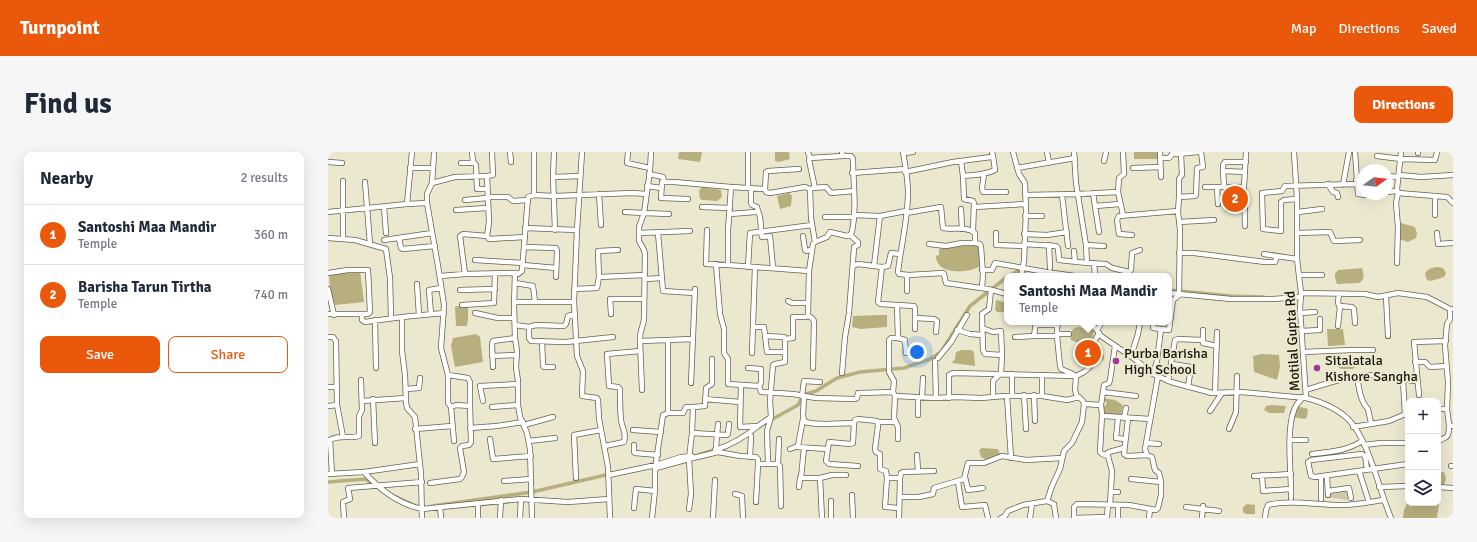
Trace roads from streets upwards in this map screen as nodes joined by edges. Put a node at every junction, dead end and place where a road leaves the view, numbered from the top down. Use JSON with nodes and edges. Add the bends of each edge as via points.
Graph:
{"nodes":[{"id":1,"x":412,"y":152,"type":"edge"},
{"id":2,"x":472,"y":152,"type":"edge"},
{"id":3,"x":492,"y":152,"type":"edge"},
{"id":4,"x":510,"y":152,"type":"edge"},
{"id":5,"x":534,"y":152,"type":"edge"},
{"id":6,"x":554,"y":152,"type":"edge"},
{"id":7,"x":582,"y":152,"type":"edge"},
{"id":8,"x":628,"y":152,"type":"edge"},
{"id":9,"x":651,"y":152,"type":"edge"},
{"id":10,"x":748,"y":152,"type":"edge"},
{"id":11,"x":808,"y":152,"type":"edge"},
{"id":12,"x":903,"y":152,"type":"edge"},
{"id":13,"x":913,"y":152,"type":"edge"},
{"id":14,"x":1014,"y":152,"type":"edge"},
{"id":15,"x":1047,"y":152,"type":"edge"},
{"id":16,"x":1074,"y":152,"type":"edge"},
{"id":17,"x":1106,"y":152,"type":"edge"},
{"id":18,"x":1123,"y":152,"type":"edge"},
{"id":19,"x":1160,"y":152,"type":"edge"},
{"id":20,"x":1198,"y":152,"type":"edge"},
{"id":21,"x":1201,"y":152,"type":"edge"},
{"id":22,"x":1246,"y":152,"type":"edge"},
{"id":23,"x":1294,"y":152,"type":"edge"},
{"id":24,"x":1349,"y":152,"type":"edge"},
{"id":25,"x":1355,"y":152,"type":"edge"},
{"id":26,"x":1401,"y":152,"type":"edge"},
{"id":27,"x":1437,"y":152,"type":"edge"},
{"id":28,"x":1173,"y":153,"type":"edge"},
{"id":29,"x":434,"y":154,"type":"dead end"},
{"id":30,"x":826,"y":154,"type":"edge"},
{"id":31,"x":843,"y":154,"type":"edge"},
{"id":32,"x":992,"y":154,"type":"edge"},
{"id":33,"x":1181,"y":154,"type":"junction"},
{"id":34,"x":1377,"y":156,"type":"dead end"},
{"id":35,"x":810,"y":158,"type":"junction"},
{"id":36,"x":1075,"y":158,"type":"junction"},
{"id":37,"x":1160,"y":158,"type":"junction"},
{"id":38,"x":1401,"y":159,"type":"junction"},
{"id":39,"x":961,"y":161,"type":"junction"},
{"id":40,"x":1104,"y":161,"type":"dead end"},
{"id":41,"x":328,"y":162,"type":"edge"},
{"id":42,"x":511,"y":162,"type":"dead end"},
{"id":43,"x":1246,"y":162,"type":"junction"},
{"id":44,"x":342,"y":163,"type":"dead end"},
{"id":45,"x":461,"y":163,"type":"dead end"},
{"id":46,"x":474,"y":163,"type":"junction"},
{"id":47,"x":1049,"y":163,"type":"junction"},
{"id":48,"x":1160,"y":167,"type":"junction"},
{"id":49,"x":410,"y":168,"type":"junction"},
{"id":50,"x":432,"y":168,"type":"junction"},
{"id":51,"x":650,"y":168,"type":"junction"},
{"id":52,"x":1016,"y":168,"type":"junction"},
{"id":53,"x":1133,"y":168,"type":"dead end"},
{"id":54,"x":799,"y":169,"type":"dead end"},
{"id":55,"x":905,"y":171,"type":"junction"},
{"id":56,"x":1223,"y":172,"type":"junction"},
{"id":57,"x":1245,"y":172,"type":"junction"},
{"id":58,"x":852,"y":173,"type":"junction"},
{"id":59,"x":649,"y":174,"type":"junction"},
{"id":60,"x":984,"y":174,"type":"junction"},
{"id":61,"x":1453,"y":175,"type":"edge"},
{"id":62,"x":476,"y":176,"type":"junction"},
{"id":63,"x":487,"y":176,"type":"junction"},
{"id":64,"x":580,"y":176,"type":"junction"},
{"id":65,"x":963,"y":176,"type":"junction"},
{"id":66,"x":1393,"y":176,"type":"edge"},
{"id":67,"x":1398,"y":176,"type":"junction"},
{"id":68,"x":553,"y":177,"type":"junction"},
{"id":69,"x":1161,"y":177,"type":"dead end"},
{"id":70,"x":343,"y":181,"type":"dead end"},
{"id":71,"x":664,"y":181,"type":"junction"},
{"id":72,"x":365,"y":182,"type":"dead end"},
{"id":73,"x":1356,"y":182,"type":"junction"},
{"id":74,"x":432,"y":183,"type":"junction"},
{"id":75,"x":1328,"y":184,"type":"junction"},
{"id":76,"x":1343,"y":185,"type":"junction"},
{"id":77,"x":647,"y":186,"type":"junction"},
{"id":78,"x":1297,"y":186,"type":"junction"},
{"id":79,"x":732,"y":187,"type":"junction"},
{"id":80,"x":1205,"y":187,"type":"dead end"},
{"id":81,"x":1217,"y":187,"type":"junction"},
{"id":82,"x":1224,"y":187,"type":"junction"},
{"id":83,"x":1244,"y":187,"type":"junction"},
{"id":84,"x":661,"y":188,"type":"junction"},
{"id":85,"x":750,"y":188,"type":"junction"},
{"id":86,"x":813,"y":188,"type":"junction"},
{"id":87,"x":1357,"y":188,"type":"edge"},
{"id":88,"x":487,"y":189,"type":"junction"},
{"id":89,"x":765,"y":189,"type":"junction"},
{"id":90,"x":854,"y":191,"type":"junction"},
{"id":91,"x":1006,"y":192,"type":"dead end"},
{"id":92,"x":1118,"y":192,"type":"junction"},
{"id":93,"x":1393,"y":192,"type":"edge"},
{"id":94,"x":1397,"y":192,"type":"junction"},
{"id":95,"x":1093,"y":193,"type":"junction"},
{"id":96,"x":599,"y":194,"type":"junction"},
{"id":97,"x":646,"y":194,"type":"junction"},
{"id":98,"x":1025,"y":194,"type":"junction"},
{"id":99,"x":1062,"y":194,"type":"junction"},
{"id":100,"x":1078,"y":194,"type":"junction"},
{"id":101,"x":534,"y":195,"type":"junction"},
{"id":102,"x":580,"y":195,"type":"junction"},
{"id":103,"x":554,"y":196,"type":"junction"},
{"id":104,"x":1435,"y":196,"type":"junction"},
{"id":105,"x":1178,"y":197,"type":"junction"},
{"id":106,"x":1338,"y":197,"type":"dead end"},
{"id":107,"x":487,"y":198,"type":"junction"},
{"id":108,"x":688,"y":199,"type":"dead end"},
{"id":109,"x":465,"y":200,"type":"dead end"},
{"id":110,"x":528,"y":200,"type":"junction"},
{"id":111,"x":1297,"y":200,"type":"junction"},
{"id":112,"x":1452,"y":200,"type":"edge"},
{"id":113,"x":427,"y":202,"type":"junction"},
{"id":114,"x":406,"y":204,"type":"junction"},
{"id":115,"x":1026,"y":204,"type":"junction"},
{"id":116,"x":1120,"y":204,"type":"junction"},
{"id":117,"x":1218,"y":204,"type":"dead end"},
{"id":118,"x":1095,"y":206,"type":"junction"},
{"id":119,"x":384,"y":207,"type":"junction"},
{"id":120,"x":702,"y":207,"type":"dead end"},
{"id":121,"x":974,"y":207,"type":"junction"},
{"id":122,"x":488,"y":208,"type":"junction"},
{"id":123,"x":367,"y":209,"type":"junction"},
{"id":124,"x":961,"y":209,"type":"dead end"},
{"id":125,"x":1228,"y":209,"type":"dead end"},
{"id":126,"x":1245,"y":209,"type":"junction"},
{"id":127,"x":1322,"y":209,"type":"dead end"},
{"id":128,"x":456,"y":210,"type":"dead end"},
{"id":129,"x":758,"y":210,"type":"junction"},
{"id":130,"x":344,"y":211,"type":"junction"},
{"id":131,"x":730,"y":211,"type":"junction"},
{"id":132,"x":1178,"y":211,"type":"junction"},
{"id":133,"x":328,"y":212,"type":"edge"},
{"id":134,"x":625,"y":212,"type":"dead end"},
{"id":135,"x":906,"y":212,"type":"junction"},
{"id":136,"x":1298,"y":212,"type":"junction"},
{"id":137,"x":644,"y":213,"type":"junction"},
{"id":138,"x":669,"y":214,"type":"dead end"},
{"id":139,"x":1123,"y":215,"type":"junction"},
{"id":140,"x":1436,"y":215,"type":"dead end"},
{"id":141,"x":854,"y":216,"type":"junction"},
{"id":142,"x":880,"y":216,"type":"junction"},
{"id":143,"x":1025,"y":216,"type":"junction"},
{"id":144,"x":1042,"y":216,"type":"dead end"},
{"id":145,"x":825,"y":217,"type":"dead end"},
{"id":146,"x":1214,"y":220,"type":"dead end"},
{"id":147,"x":1179,"y":222,"type":"junction"},
{"id":148,"x":601,"y":225,"type":"dead end"},
{"id":149,"x":812,"y":225,"type":"junction"},
{"id":150,"x":1245,"y":226,"type":"dead end"},
{"id":151,"x":525,"y":228,"type":"junction"},
{"id":152,"x":962,"y":229,"type":"junction"},
{"id":153,"x":555,"y":230,"type":"junction"},
{"id":154,"x":577,"y":230,"type":"junction"},
{"id":155,"x":707,"y":230,"type":"dead end"},
{"id":156,"x":690,"y":231,"type":"dead end"},
{"id":157,"x":973,"y":231,"type":"junction"},
{"id":158,"x":761,"y":232,"type":"junction"},
{"id":159,"x":1067,"y":232,"type":"junction"},
{"id":160,"x":1099,"y":232,"type":"dead end"},
{"id":161,"x":386,"y":233,"type":"dead end"},
{"id":162,"x":432,"y":233,"type":"junction"},
{"id":163,"x":639,"y":233,"type":"junction"},
{"id":164,"x":658,"y":233,"type":"junction"},
{"id":165,"x":996,"y":233,"type":"dead end"},
{"id":166,"x":1298,"y":233,"type":"junction"},
{"id":167,"x":1437,"y":233,"type":"dead end"},
{"id":168,"x":1024,"y":234,"type":"junction"},
{"id":169,"x":850,"y":235,"type":"junction"},
{"id":170,"x":1132,"y":235,"type":"dead end"},
{"id":171,"x":487,"y":236,"type":"junction"},
{"id":172,"x":803,"y":236,"type":"dead end"},
{"id":173,"x":525,"y":237,"type":"junction"},
{"id":174,"x":328,"y":238,"type":"edge"},
{"id":175,"x":344,"y":238,"type":"junction"},
{"id":176,"x":398,"y":238,"type":"junction"},
{"id":177,"x":384,"y":240,"type":"dead end"},
{"id":178,"x":1360,"y":240,"type":"dead end"},
{"id":179,"x":815,"y":242,"type":"junction"},
{"id":180,"x":975,"y":243,"type":"junction"},
{"id":181,"x":1453,"y":243,"type":"edge"},
{"id":182,"x":370,"y":244,"type":"junction"},
{"id":183,"x":928,"y":244,"type":"dead end"},
{"id":184,"x":1024,"y":245,"type":"junction"},
{"id":185,"x":1049,"y":245,"type":"junction"},
{"id":186,"x":1086,"y":245,"type":"junction"},
{"id":187,"x":435,"y":246,"type":"junction"},
{"id":188,"x":1068,"y":246,"type":"dead end"},
{"id":189,"x":1104,"y":246,"type":"dead end"},
{"id":190,"x":524,"y":247,"type":"junction"},
{"id":191,"x":812,"y":249,"type":"junction"},
{"id":192,"x":618,"y":250,"type":"dead end"},
{"id":193,"x":1140,"y":250,"type":"dead end"},
{"id":194,"x":1074,"y":251,"type":"dead end"},
{"id":195,"x":1179,"y":253,"type":"junction"},
{"id":196,"x":900,"y":254,"type":"junction"},
{"id":197,"x":1264,"y":254,"type":"dead end"},
{"id":198,"x":1277,"y":256,"type":"junction"},
{"id":199,"x":1298,"y":259,"type":"junction"},
{"id":200,"x":475,"y":260,"type":"dead end"},
{"id":201,"x":1075,"y":262,"type":"junction"},
{"id":202,"x":1087,"y":263,"type":"junction"},
{"id":203,"x":1094,"y":263,"type":"junction"},
{"id":204,"x":1397,"y":263,"type":"dead end"},
{"id":205,"x":523,"y":264,"type":"junction"},
{"id":206,"x":716,"y":264,"type":"junction"},
{"id":207,"x":728,"y":265,"type":"junction"},
{"id":208,"x":853,"y":266,"type":"junction"},
{"id":209,"x":874,"y":266,"type":"junction"},
{"id":210,"x":748,"y":267,"type":"junction"},
{"id":211,"x":755,"y":267,"type":"junction"},
{"id":212,"x":882,"y":267,"type":"junction"},
{"id":213,"x":556,"y":268,"type":"junction"},
{"id":214,"x":773,"y":268,"type":"junction"},
{"id":215,"x":1050,"y":268,"type":"dead end"},
{"id":216,"x":982,"y":270,"type":"junction"},
{"id":217,"x":809,"y":271,"type":"junction"},
{"id":218,"x":1022,"y":271,"type":"edge"},
{"id":219,"x":328,"y":273,"type":"edge"},
{"id":220,"x":515,"y":273,"type":"junction"},
{"id":221,"x":1043,"y":273,"type":"edge"},
{"id":222,"x":1095,"y":273,"type":"edge"},
{"id":223,"x":465,"y":274,"type":"junction"},
{"id":224,"x":495,"y":274,"type":"junction"},
{"id":225,"x":907,"y":275,"type":"junction"},
{"id":226,"x":1299,"y":275,"type":"junction"},
{"id":227,"x":1322,"y":275,"type":"dead end"},
{"id":228,"x":440,"y":276,"type":"junction"},
{"id":229,"x":556,"y":277,"type":"dead end"},
{"id":230,"x":599,"y":277,"type":"junction"},
{"id":231,"x":645,"y":277,"type":"junction"},
{"id":232,"x":662,"y":278,"type":"junction"},
{"id":233,"x":515,"y":283,"type":"junction"},
{"id":234,"x":417,"y":284,"type":"dead end"},
{"id":235,"x":441,"y":288,"type":"junction"},
{"id":236,"x":982,"y":288,"type":"junction"},
{"id":237,"x":328,"y":289,"type":"edge"},
{"id":238,"x":495,"y":289,"type":"junction"},
{"id":239,"x":574,"y":289,"type":"junction"},
{"id":240,"x":460,"y":290,"type":"dead end"},
{"id":241,"x":991,"y":290,"type":"junction"},
{"id":242,"x":906,"y":291,"type":"dead end"},
{"id":243,"x":1004,"y":293,"type":"edge"},
{"id":244,"x":1172,"y":293,"type":"edge"},
{"id":245,"x":1179,"y":294,"type":"junction"},
{"id":246,"x":1339,"y":294,"type":"junction"},
{"id":247,"x":1301,"y":295,"type":"junction"},
{"id":248,"x":1386,"y":296,"type":"junction"},
{"id":249,"x":644,"y":299,"type":"junction"},
{"id":250,"x":1172,"y":300,"type":"edge"},
{"id":251,"x":788,"y":301,"type":"dead end"},
{"id":252,"x":514,"y":302,"type":"junction"},
{"id":253,"x":536,"y":302,"type":"junction"},
{"id":254,"x":574,"y":302,"type":"junction"},
{"id":255,"x":808,"y":303,"type":"junction"},
{"id":256,"x":897,"y":304,"type":"junction"},
{"id":257,"x":462,"y":305,"type":"dead end"},
{"id":258,"x":1340,"y":306,"type":"junction"},
{"id":259,"x":1452,"y":309,"type":"edge"},
{"id":260,"x":1315,"y":312,"type":"dead end"},
{"id":261,"x":444,"y":313,"type":"junction"},
{"id":262,"x":475,"y":313,"type":"dead end"},
{"id":263,"x":1301,"y":313,"type":"junction"},
{"id":264,"x":328,"y":314,"type":"edge"},
{"id":265,"x":334,"y":314,"type":"junction"},
{"id":266,"x":362,"y":314,"type":"junction"},
{"id":267,"x":419,"y":314,"type":"junction"},
{"id":268,"x":431,"y":314,"type":"junction"},
{"id":269,"x":575,"y":314,"type":"junction"},
{"id":270,"x":610,"y":314,"type":"dead end"},
{"id":271,"x":967,"y":315,"type":"dead end"},
{"id":272,"x":402,"y":316,"type":"junction"},
{"id":273,"x":808,"y":316,"type":"junction"},
{"id":274,"x":390,"y":318,"type":"junction"},
{"id":275,"x":514,"y":318,"type":"junction"},
{"id":276,"x":915,"y":318,"type":"junction"},
{"id":277,"x":1320,"y":319,"type":"dead end"},
{"id":278,"x":375,"y":320,"type":"junction"},
{"id":279,"x":1354,"y":323,"type":"dead end"},
{"id":280,"x":515,"y":325,"type":"junction"},
{"id":281,"x":1036,"y":325,"type":"edge"},
{"id":282,"x":1058,"y":325,"type":"edge"},
{"id":283,"x":1092,"y":325,"type":"edge"},
{"id":284,"x":1101,"y":325,"type":"edge"},
{"id":285,"x":1140,"y":325,"type":"edge"},
{"id":286,"x":1154,"y":325,"type":"edge"},
{"id":287,"x":1170,"y":325,"type":"edge"},
{"id":288,"x":1338,"y":326,"type":"dead end"},
{"id":289,"x":529,"y":327,"type":"junction"},
{"id":290,"x":753,"y":327,"type":"junction"},
{"id":291,"x":982,"y":328,"type":"junction"},
{"id":292,"x":915,"y":329,"type":"dead end"},
{"id":293,"x":1161,"y":329,"type":"junction"},
{"id":294,"x":957,"y":330,"type":"junction"},
{"id":295,"x":1203,"y":330,"type":"dead end"},
{"id":296,"x":1302,"y":330,"type":"junction"},
{"id":297,"x":936,"y":332,"type":"dead end"},
{"id":298,"x":1098,"y":332,"type":"junction"},
{"id":299,"x":1218,"y":332,"type":"dead end"},
{"id":300,"x":1069,"y":334,"type":"dead end"},
{"id":301,"x":982,"y":335,"type":"junction"},
{"id":302,"x":1057,"y":335,"type":"junction"},
{"id":303,"x":765,"y":336,"type":"junction"},
{"id":304,"x":1034,"y":336,"type":"junction"},
{"id":305,"x":1388,"y":336,"type":"dead end"},
{"id":306,"x":328,"y":337,"type":"edge"},
{"id":307,"x":613,"y":337,"type":"dead end"},
{"id":308,"x":784,"y":337,"type":"dead end"},
{"id":309,"x":1015,"y":337,"type":"dead end"},
{"id":310,"x":515,"y":338,"type":"junction"},
{"id":311,"x":692,"y":338,"type":"junction"},
{"id":312,"x":898,"y":338,"type":"junction"},
{"id":313,"x":668,"y":340,"type":"junction"},
{"id":314,"x":1202,"y":340,"type":"junction"},
{"id":315,"x":542,"y":341,"type":"junction"},
{"id":316,"x":576,"y":341,"type":"junction"},
{"id":317,"x":640,"y":341,"type":"junction"},
{"id":318,"x":1446,"y":341,"type":"junction"},
{"id":319,"x":1115,"y":346,"type":"junction"},
{"id":320,"x":1217,"y":346,"type":"junction"},
{"id":321,"x":1373,"y":350,"type":"dead end"},
{"id":322,"x":640,"y":351,"type":"junction"},
{"id":323,"x":785,"y":352,"type":"junction"},
{"id":324,"x":1303,"y":352,"type":"junction"},
{"id":325,"x":752,"y":353,"type":"dead end"},
{"id":326,"x":906,"y":353,"type":"dead end"},
{"id":327,"x":517,"y":355,"type":"junction"},
{"id":328,"x":1002,"y":355,"type":"junction"},
{"id":329,"x":492,"y":356,"type":"junction"},
{"id":330,"x":1131,"y":356,"type":"junction"},
{"id":331,"x":712,"y":359,"type":"dead end"},
{"id":332,"x":1415,"y":362,"type":"junction"},
{"id":333,"x":1172,"y":364,"type":"junction"},
{"id":334,"x":1446,"y":366,"type":"junction"},
{"id":335,"x":493,"y":367,"type":"dead end"},
{"id":336,"x":376,"y":368,"type":"dead end"},
{"id":337,"x":553,"y":368,"type":"dead end"},
{"id":338,"x":748,"y":368,"type":"dead end"},
{"id":339,"x":813,"y":368,"type":"dead end"},
{"id":340,"x":842,"y":373,"type":"dead end"},
{"id":341,"x":1000,"y":374,"type":"junction"},
{"id":342,"x":1012,"y":374,"type":"junction"},
{"id":343,"x":1153,"y":374,"type":"junction"},
{"id":344,"x":448,"y":375,"type":"junction"},
{"id":345,"x":1042,"y":375,"type":"junction"},
{"id":346,"x":1076,"y":376,"type":"junction"},
{"id":347,"x":1158,"y":376,"type":"junction"},
{"id":348,"x":1237,"y":376,"type":"dead end"},
{"id":349,"x":1357,"y":376,"type":"junction"},
{"id":350,"x":420,"y":378,"type":"dead end"},
{"id":351,"x":923,"y":378,"type":"dead end"},
{"id":352,"x":361,"y":380,"type":"dead end"},
{"id":353,"x":1168,"y":381,"type":"junction"},
{"id":354,"x":1403,"y":381,"type":"junction"},
{"id":355,"x":1417,"y":381,"type":"junction"},
{"id":356,"x":820,"y":382,"type":"dead end"},
{"id":357,"x":691,"y":383,"type":"dead end"},
{"id":358,"x":518,"y":384,"type":"junction"},
{"id":359,"x":741,"y":385,"type":"junction"},
{"id":360,"x":759,"y":386,"type":"junction"},
{"id":361,"x":328,"y":387,"type":"edge"},
{"id":362,"x":336,"y":387,"type":"junction"},
{"id":363,"x":1188,"y":387,"type":"junction"},
{"id":364,"x":406,"y":389,"type":"junction"},
{"id":365,"x":642,"y":390,"type":"dead end"},
{"id":366,"x":1306,"y":390,"type":"junction"},
{"id":367,"x":1103,"y":392,"type":"junction"},
{"id":368,"x":1237,"y":392,"type":"junction"},
{"id":369,"x":771,"y":393,"type":"junction"},
{"id":370,"x":1215,"y":393,"type":"junction"},
{"id":371,"x":1222,"y":393,"type":"junction"},
{"id":372,"x":894,"y":394,"type":"junction"},
{"id":373,"x":1024,"y":395,"type":"junction"},
{"id":374,"x":1034,"y":395,"type":"junction"},
{"id":375,"x":1419,"y":395,"type":"dead end"},
{"id":376,"x":803,"y":396,"type":"junction"},
{"id":377,"x":1009,"y":396,"type":"junction"},
{"id":378,"x":1042,"y":396,"type":"junction"},
{"id":379,"x":1136,"y":396,"type":"dead end"},
{"id":380,"x":920,"y":397,"type":"junction"},
{"id":381,"x":993,"y":397,"type":"junction"},
{"id":382,"x":1077,"y":397,"type":"junction"},
{"id":383,"x":406,"y":398,"type":"junction"},
{"id":384,"x":936,"y":398,"type":"junction"},
{"id":385,"x":949,"y":398,"type":"junction"},
{"id":386,"x":1305,"y":398,"type":"junction"},
{"id":387,"x":1405,"y":398,"type":"edge"},
{"id":388,"x":705,"y":399,"type":"junction"},
{"id":389,"x":374,"y":400,"type":"junction"},
{"id":390,"x":362,"y":401,"type":"junction"},
{"id":391,"x":483,"y":401,"type":"dead end"},
{"id":392,"x":740,"y":402,"type":"junction"},
{"id":393,"x":1084,"y":404,"type":"junction"},
{"id":394,"x":337,"y":405,"type":"junction"},
{"id":395,"x":518,"y":405,"type":"junction"},
{"id":396,"x":1101,"y":405,"type":"junction"},
{"id":397,"x":328,"y":406,"type":"edge"},
{"id":398,"x":470,"y":406,"type":"junction"},
{"id":399,"x":451,"y":407,"type":"junction"},
{"id":400,"x":492,"y":407,"type":"dead end"},
{"id":401,"x":693,"y":407,"type":"junction"},
{"id":402,"x":1126,"y":408,"type":"dead end"},
{"id":403,"x":1447,"y":409,"type":"junction"},
{"id":404,"x":1441,"y":410,"type":"edge"},
{"id":405,"x":1210,"y":411,"type":"dead end"},
{"id":406,"x":668,"y":413,"type":"junction"},
{"id":407,"x":918,"y":415,"type":"dead end"},
{"id":408,"x":1102,"y":415,"type":"junction"},
{"id":409,"x":1405,"y":415,"type":"edge"},
{"id":410,"x":553,"y":417,"type":"dead end"},
{"id":411,"x":1118,"y":418,"type":"junction"},
{"id":412,"x":803,"y":419,"type":"junction"},
{"id":413,"x":1126,"y":419,"type":"junction"},
{"id":414,"x":1150,"y":419,"type":"junction"},
{"id":415,"x":770,"y":420,"type":"junction"},
{"id":416,"x":1035,"y":421,"type":"dead end"},
{"id":417,"x":877,"y":422,"type":"junction"},
{"id":418,"x":896,"y":422,"type":"junction"},
{"id":419,"x":523,"y":423,"type":"junction"},
{"id":420,"x":854,"y":423,"type":"junction"},
{"id":421,"x":1371,"y":423,"type":"junction"},
{"id":422,"x":718,"y":424,"type":"dead end"},
{"id":423,"x":729,"y":424,"type":"dead end"},
{"id":424,"x":452,"y":426,"type":"junction"},
{"id":425,"x":758,"y":426,"type":"junction"},
{"id":426,"x":1451,"y":426,"type":"edge"},
{"id":427,"x":1353,"y":427,"type":"junction"},
{"id":428,"x":470,"y":428,"type":"junction"},
{"id":429,"x":415,"y":429,"type":"junction"},
{"id":430,"x":1026,"y":429,"type":"dead end"},
{"id":431,"x":1229,"y":429,"type":"dead end"},
{"id":432,"x":601,"y":430,"type":"junction"},
{"id":433,"x":633,"y":430,"type":"dead end"},
{"id":434,"x":661,"y":432,"type":"junction"},
{"id":435,"x":692,"y":433,"type":"junction"},
{"id":436,"x":717,"y":435,"type":"junction"},
{"id":437,"x":343,"y":436,"type":"junction"},
{"id":438,"x":751,"y":436,"type":"dead end"},
{"id":439,"x":555,"y":438,"type":"dead end"},
{"id":440,"x":490,"y":439,"type":"dead end"},
{"id":441,"x":779,"y":439,"type":"dead end"},
{"id":442,"x":1125,"y":439,"type":"junction"},
{"id":443,"x":1441,"y":439,"type":"edge"},
{"id":444,"x":329,"y":440,"type":"edge"},
{"id":445,"x":898,"y":440,"type":"dead end"},
{"id":446,"x":1290,"y":440,"type":"junction"},
{"id":447,"x":1306,"y":440,"type":"dead end"},
{"id":448,"x":454,"y":441,"type":"dead end"},
{"id":449,"x":529,"y":441,"type":"junction"},
{"id":450,"x":375,"y":443,"type":"dead end"},
{"id":451,"x":1146,"y":443,"type":"junction"},
{"id":452,"x":1363,"y":443,"type":"junction"},
{"id":453,"x":1405,"y":443,"type":"edge"},
{"id":454,"x":1159,"y":444,"type":"dead end"},
{"id":455,"x":634,"y":445,"type":"dead end"},
{"id":456,"x":605,"y":446,"type":"junction"},
{"id":457,"x":716,"y":447,"type":"dead end"},
{"id":458,"x":797,"y":447,"type":"junction"},
{"id":459,"x":804,"y":448,"type":"junction"},
{"id":460,"x":1124,"y":448,"type":"junction"},
{"id":461,"x":790,"y":449,"type":"dead end"},
{"id":462,"x":827,"y":450,"type":"junction"},
{"id":463,"x":1106,"y":454,"type":"junction"},
{"id":464,"x":1312,"y":454,"type":"dead end"},
{"id":465,"x":658,"y":455,"type":"junction"},
{"id":466,"x":917,"y":455,"type":"dead end"},
{"id":467,"x":1147,"y":455,"type":"junction"},
{"id":468,"x":531,"y":456,"type":"junction"},
{"id":469,"x":750,"y":457,"type":"junction"},
{"id":470,"x":689,"y":458,"type":"junction"},
{"id":471,"x":1011,"y":458,"type":"junction"},
{"id":472,"x":1062,"y":458,"type":"junction"},
{"id":473,"x":420,"y":464,"type":"junction"},
{"id":474,"x":758,"y":464,"type":"junction"},
{"id":475,"x":768,"y":464,"type":"junction"},
{"id":476,"x":778,"y":464,"type":"junction"},
{"id":477,"x":1405,"y":464,"type":"edge"},
{"id":478,"x":656,"y":466,"type":"junction"},
{"id":479,"x":858,"y":466,"type":"dead end"},
{"id":480,"x":1373,"y":468,"type":"junction"},
{"id":481,"x":1367,"y":469,"type":"junction"},
{"id":482,"x":918,"y":471,"type":"junction"},
{"id":483,"x":934,"y":471,"type":"dead end"},
{"id":484,"x":1359,"y":471,"type":"junction"},
{"id":485,"x":364,"y":472,"type":"junction"},
{"id":486,"x":330,"y":474,"type":"edge"},
{"id":487,"x":1291,"y":474,"type":"junction"},
{"id":488,"x":846,"y":475,"type":"dead end"},
{"id":489,"x":1262,"y":475,"type":"junction"},
{"id":490,"x":609,"y":476,"type":"junction"},
{"id":491,"x":1254,"y":476,"type":"dead end"},
{"id":492,"x":1321,"y":476,"type":"junction"},
{"id":493,"x":1327,"y":476,"type":"junction"},
{"id":494,"x":576,"y":478,"type":"dead end"},
{"id":495,"x":801,"y":478,"type":"junction"},
{"id":496,"x":820,"y":478,"type":"junction"},
{"id":497,"x":886,"y":478,"type":"junction"},
{"id":498,"x":900,"y":478,"type":"junction"},
{"id":499,"x":965,"y":478,"type":"junction"},
{"id":500,"x":531,"y":479,"type":"junction"},
{"id":501,"x":1131,"y":479,"type":"dead end"},
{"id":502,"x":715,"y":480,"type":"dead end"},
{"id":503,"x":504,"y":481,"type":"dead end"},
{"id":504,"x":422,"y":482,"type":"junction"},
{"id":505,"x":958,"y":482,"type":"junction"},
{"id":506,"x":1161,"y":482,"type":"junction"},
{"id":507,"x":430,"y":483,"type":"dead end"},
{"id":508,"x":1405,"y":486,"type":"edge"},
{"id":509,"x":377,"y":487,"type":"junction"},
{"id":510,"x":799,"y":487,"type":"dead end"},
{"id":511,"x":1379,"y":487,"type":"junction"},
{"id":512,"x":983,"y":488,"type":"dead end"},
{"id":513,"x":1441,"y":488,"type":"edge"},
{"id":514,"x":1453,"y":488,"type":"edge"},
{"id":515,"x":1291,"y":489,"type":"junction"},
{"id":516,"x":655,"y":491,"type":"junction"},
{"id":517,"x":1111,"y":492,"type":"junction"},
{"id":518,"x":1118,"y":492,"type":"dead end"},
{"id":519,"x":735,"y":494,"type":"dead end"},
{"id":520,"x":852,"y":495,"type":"dead end"},
{"id":521,"x":900,"y":498,"type":"junction"},
{"id":522,"x":1291,"y":498,"type":"dead end"},
{"id":523,"x":1351,"y":498,"type":"dead end"},
{"id":524,"x":521,"y":499,"type":"junction"},
{"id":525,"x":1322,"y":499,"type":"dead end"},
{"id":526,"x":1368,"y":499,"type":"dead end"},
{"id":527,"x":501,"y":500,"type":"junction"},
{"id":528,"x":532,"y":500,"type":"junction"},
{"id":529,"x":609,"y":500,"type":"junction"},
{"id":530,"x":1383,"y":500,"type":"junction"},
{"id":531,"x":830,"y":501,"type":"dead end"},
{"id":532,"x":1047,"y":501,"type":"junction"},
{"id":533,"x":756,"y":502,"type":"dead end"},
{"id":534,"x":478,"y":503,"type":"junction"},
{"id":535,"x":1032,"y":504,"type":"junction"},
{"id":536,"x":1109,"y":505,"type":"junction"},
{"id":537,"x":1118,"y":505,"type":"junction"},
{"id":538,"x":781,"y":506,"type":"dead end"},
{"id":539,"x":422,"y":507,"type":"junction"},
{"id":540,"x":440,"y":507,"type":"junction"},
{"id":541,"x":1186,"y":507,"type":"dead end"},
{"id":542,"x":1203,"y":507,"type":"junction"},
{"id":543,"x":634,"y":508,"type":"dead end"},
{"id":544,"x":899,"y":508,"type":"junction"},
{"id":545,"x":689,"y":509,"type":"dead end"},
{"id":546,"x":1150,"y":509,"type":"junction"},
{"id":547,"x":1219,"y":511,"type":"dead end"},
{"id":548,"x":344,"y":518,"type":"edge"},
{"id":549,"x":422,"y":518,"type":"edge"},
{"id":550,"x":441,"y":518,"type":"edge"},
{"id":551,"x":478,"y":518,"type":"edge"},
{"id":552,"x":500,"y":518,"type":"edge"},
{"id":553,"x":520,"y":518,"type":"edge"},
{"id":554,"x":532,"y":518,"type":"edge"},
{"id":555,"x":610,"y":518,"type":"edge"},
{"id":556,"x":652,"y":518,"type":"edge"},
{"id":557,"x":713,"y":518,"type":"edge"},
{"id":558,"x":743,"y":518,"type":"edge"},
{"id":559,"x":822,"y":518,"type":"edge"},
{"id":560,"x":831,"y":518,"type":"edge"},
{"id":561,"x":853,"y":518,"type":"edge"},
{"id":562,"x":899,"y":518,"type":"edge"},
{"id":563,"x":988,"y":518,"type":"edge"},
{"id":564,"x":1001,"y":518,"type":"edge"},
{"id":565,"x":1030,"y":518,"type":"edge"},
{"id":566,"x":1056,"y":518,"type":"edge"},
{"id":567,"x":1074,"y":518,"type":"edge"},
{"id":568,"x":1118,"y":518,"type":"edge"},
{"id":569,"x":1149,"y":518,"type":"edge"},
{"id":570,"x":1202,"y":518,"type":"edge"},
{"id":571,"x":1264,"y":518,"type":"edge"},
{"id":572,"x":1391,"y":518,"type":"edge"}],
"edges":[{"from":1,"to":49,"type":"street"},
{"from":2,"to":46,"type":"street"},
{"from":3,"to":63,"type":"street","via":[[493,175]]},
{"from":4,"to":42,"type":"street"},
{"from":5,"to":101,"type":"street"},
{"from":6,"to":68,"type":"street"},
{"from":7,"to":64,"type":"street"},
{"from":8,"to":51,"type":"street","via":[[627,163]]},
{"from":9,"to":51,"type":"street"},
{"from":10,"to":85,"type":"street"},
{"from":11,"to":35,"type":"street"},
{"from":12,"to":13,"type":"street"},
{"from":12,"to":55,"type":"street"},
{"from":14,"to":52,"type":"street"},
{"from":15,"to":47,"type":"street"},
{"from":16,"to":36,"type":"street"},
{"from":17,"to":40,"type":"street"},
{"from":18,"to":92,"type":"street","via":[[1124,174],[1119,178]]},
{"from":19,"to":37,"type":"street"},
{"from":20,"to":33,"type":"street"},
{"from":21,"to":105,"type":"street","via":[[1203,167],[1197,168],[1196,195]]},
{"from":22,"to":43,"type":"street"},
{"from":23,"to":78,"type":"street","name":"Motilal Gupta Rd"},
{"from":24,"to":76,"type":"street"},
{"from":25,"to":73,"type":"street"},
{"from":26,"to":38,"type":"street"},
{"from":27,"to":38,"type":"street","via":[[1435,160]]},
{"from":28,"to":33,"type":"street"},
{"from":28,"to":37,"type":"street","via":[[1169,158]]},
{"from":29,"to":50,"type":"street"},
{"from":30,"to":31,"type":"street"},
{"from":30,"to":35,"type":"street"},
{"from":31,"to":58,"type":"street","via":[[852,157]]},
{"from":32,"to":39,"type":"street"},
{"from":32,"to":60,"type":"street","via":[[994,170]]},
{"from":33,"to":105,"type":"street","via":[[1182,175],[1179,179]]},
{"from":34,"to":38,"type":"street"},
{"from":35,"to":86,"type":"street"},
{"from":36,"to":47,"type":"street"},
{"from":36,"to":100,"type":"street"},
{"from":37,"to":48,"type":"street"},
{"from":38,"to":67,"type":"street"},
{"from":39,"to":55,"type":"street"},
{"from":39,"to":65,"type":"street"},
{"from":41,"to":44,"type":"street"},
{"from":43,"to":56,"type":"street","via":[[1225,162]]},
{"from":43,"to":57,"type":"street"},
{"from":45,"to":46,"type":"street"},
{"from":46,"to":62,"type":"street"},
{"from":47,"to":52,"type":"street"},
{"from":48,"to":53,"type":"street"},
{"from":48,"to":69,"type":"street"},
{"from":49,"to":50,"type":"street"},
{"from":49,"to":114,"type":"street"},
{"from":50,"to":74,"type":"street"},
{"from":51,"to":59,"type":"street"},
{"from":52,"to":98,"type":"street","via":[[1024,180]]},
{"from":54,"to":89,"type":"street","via":[[766,171]]},
{"from":55,"to":58,"type":"street"},
{"from":55,"to":135,"type":"street","via":[[908,192]]},
{"from":56,"to":57,"type":"street"},
{"from":56,"to":82,"type":"street"},
{"from":57,"to":83,"type":"street"},
{"from":58,"to":90,"type":"street"},
{"from":59,"to":71,"type":"street","via":[[663,177]]},
{"from":59,"to":77,"type":"street"},
{"from":60,"to":65,"type":"street"},
{"from":60,"to":91,"type":"street","via":[[983,192]]},
{"from":61,"to":67,"type":"street"},
{"from":62,"to":63,"type":"street"},
{"from":62,"to":74,"type":"street","via":[[455,177]]},
{"from":62,"to":88,"type":"street","via":[[477,189]]},
{"from":63,"to":88,"type":"street"},
{"from":64,"to":68,"type":"street"},
{"from":64,"to":102,"type":"street"},
{"from":65,"to":121,"type":"street","via":[[964,199],[973,201]]},
{"from":66,"to":67,"type":"street"},
{"from":67,"to":94,"type":"street"},
{"from":68,"to":103,"type":"street"},
{"from":70,"to":130,"type":"street"},
{"from":71,"to":79,"type":"street"},
{"from":71,"to":84,"type":"street"},
{"from":72,"to":123,"type":"street"},
{"from":73,"to":76,"type":"street"},
{"from":73,"to":87,"type":"street"},
{"from":74,"to":113,"type":"street","via":[[427,194]]},
{"from":75,"to":76,"type":"street"},
{"from":75,"to":78,"type":"street"},
{"from":75,"to":106,"type":"street"},
{"from":77,"to":84,"type":"street"},
{"from":77,"to":97,"type":"street"},
{"from":78,"to":111,"type":"street","name":"Motilal Gupta Rd"},
{"from":78,"to":111,"type":"street","via":[[1285,186],[1282,191],[1262,192],[1263,229],[1281,231],[1281,202]]},
{"from":79,"to":85,"type":"street"},
{"from":79,"to":131,"type":"street"},
{"from":80,"to":81,"type":"street"},
{"from":81,"to":82,"type":"street"},
{"from":81,"to":117,"type":"street"},
{"from":82,"to":83,"type":"street"},
{"from":83,"to":126,"type":"street"},
{"from":84,"to":108,"type":"street","via":[[663,199]]},
{"from":85,"to":89,"type":"street"},
{"from":85,"to":129,"type":"street","via":[[752,205]]},
{"from":86,"to":89,"type":"street","via":[[770,192],[766,192]]},
{"from":86,"to":90,"type":"street","via":[[826,187],[831,193]]},
{"from":86,"to":149,"type":"street"},
{"from":88,"to":107,"type":"street"},
{"from":90,"to":141,"type":"street"},
{"from":92,"to":95,"type":"street"},
{"from":92,"to":116,"type":"street"},
{"from":93,"to":94,"type":"street"},
{"from":94,"to":104,"type":"street"},
{"from":94,"to":204,"type":"street"},
{"from":95,"to":100,"type":"street"},
{"from":95,"to":118,"type":"street"},
{"from":96,"to":97,"type":"street"},
{"from":96,"to":102,"type":"street"},
{"from":96,"to":148,"type":"street"},
{"from":97,"to":137,"type":"street"},
{"from":98,"to":99,"type":"street"},
{"from":98,"to":115,"type":"street"},
{"from":99,"to":100,"type":"street"},
{"from":99,"to":159,"type":"street"},
{"from":100,"to":186,"type":"street"},
{"from":101,"to":103,"type":"street"},
{"from":101,"to":110,"type":"street","via":[[528,197]]},
{"from":102,"to":103,"type":"street"},
{"from":102,"to":154,"type":"street"},
{"from":103,"to":153,"type":"street"},
{"from":104,"to":112,"type":"street"},
{"from":104,"to":140,"type":"street"},
{"from":105,"to":132,"type":"street"},
{"from":107,"to":109,"type":"street"},
{"from":107,"to":110,"type":"street","via":[[508,197],[513,201]]},
{"from":107,"to":122,"type":"street"},
{"from":110,"to":151,"type":"street"},
{"from":111,"to":136,"type":"street","name":"Motilal Gupta Rd"},
{"from":113,"to":114,"type":"street"},
{"from":113,"to":162,"type":"street"},
{"from":114,"to":119,"type":"street"},
{"from":115,"to":121,"type":"street"},
{"from":115,"to":143,"type":"street"},
{"from":116,"to":118,"type":"street"},
{"from":116,"to":139,"type":"street"},
{"from":118,"to":160,"type":"street"},
{"from":119,"to":123,"type":"street"},
{"from":119,"to":161,"type":"street"},
{"from":120,"to":131,"type":"street"},
{"from":121,"to":157,"type":"street"},
{"from":122,"to":128,"type":"street"},
{"from":122,"to":171,"type":"street"},
{"from":123,"to":130,"type":"street"},
{"from":123,"to":182,"type":"street"},
{"from":124,"to":152,"type":"street"},
{"from":125,"to":126,"type":"street"},
{"from":126,"to":150,"type":"street"},
{"from":127,"to":136,"type":"street"},
{"from":129,"to":131,"type":"street"},
{"from":129,"to":158,"type":"street"},
{"from":130,"to":133,"type":"street"},
{"from":130,"to":175,"type":"street"},
{"from":131,"to":207,"type":"street"},
{"from":132,"to":139,"type":"street"},
{"from":132,"to":147,"type":"street"},
{"from":134,"to":137,"type":"street"},
{"from":135,"to":142,"type":"street"},
{"from":135,"to":152,"type":"street","via":[[941,207],[943,228]]},
{"from":135,"to":196,"type":"street"},
{"from":136,"to":166,"type":"street","name":"Motilal Gupta Rd"},
{"from":137,"to":138,"type":"street"},
{"from":137,"to":163,"type":"street"},
{"from":139,"to":170,"type":"street","via":[[1117,218],[1118,233]]},
{"from":141,"to":142,"type":"street"},
{"from":141,"to":145,"type":"street"},
{"from":141,"to":169,"type":"street"},
{"from":142,"to":209,"type":"street"},
{"from":143,"to":144,"type":"street"},
{"from":143,"to":168,"type":"street"},
{"from":146,"to":147,"type":"street"},
{"from":147,"to":195,"type":"street"},
{"from":149,"to":158,"type":"street"},
{"from":149,"to":179,"type":"street"},
{"from":151,"to":153,"type":"street"},
{"from":151,"to":173,"type":"street"},
{"from":152,"to":157,"type":"street"},
{"from":153,"to":154,"type":"street"},
{"from":154,"to":239,"type":"street"},
{"from":155,"to":206,"type":"street","via":[[706,264]]},
{"from":156,"to":164,"type":"street"},
{"from":157,"to":180,"type":"street","via":[[976,236]]},
{"from":158,"to":210,"type":"street","via":[[749,234]]},
{"from":158,"to":214,"type":"street","via":[[762,237],[770,236]]},
{"from":159,"to":168,"type":"street"},
{"from":159,"to":188,"type":"street"},
{"from":162,"to":176,"type":"street"},
{"from":162,"to":187,"type":"street"},
{"from":163,"to":164,"type":"street"},
{"from":163,"to":231,"type":"street","via":[[639,241],[645,254]]},
{"from":164,"to":232,"type":"street"},
{"from":165,"to":184,"type":"street","via":[[996,245]]},
{"from":166,"to":178,"type":"street","via":[[1330,232],[1334,241]]},
{"from":166,"to":199,"type":"street","name":"Motilal Gupta Rd"},
{"from":167,"to":181,"type":"street","via":[[1438,244]]},
{"from":168,"to":184,"type":"street"},
{"from":169,"to":179,"type":"street","via":[[830,232],[825,239]]},
{"from":169,"to":208,"type":"street","via":[[858,242],[854,247]]},
{"from":171,"to":173,"type":"street","via":[[495,239]]},
{"from":171,"to":223,"type":"street","via":[[460,236]]},
{"from":172,"to":191,"type":"street","via":[[805,250]]},
{"from":173,"to":190,"type":"street"},
{"from":174,"to":175,"type":"street"},
{"from":175,"to":182,"type":"street"},
{"from":176,"to":177,"type":"street"},
{"from":176,"to":187,"type":"street","via":[[403,249]]},
{"from":179,"to":191,"type":"street"},
{"from":180,"to":183,"type":"street","via":[[962,242],[946,246]]},
{"from":180,"to":216,"type":"street","via":[[981,247]]},
{"from":182,"to":274,"type":"street","via":[[386,249],[387,252]]},
{"from":184,"to":185,"type":"street"},
{"from":184,"to":218,"type":"street"},
{"from":185,"to":201,"type":"street","via":[[1057,247],[1059,260]]},
{"from":185,"to":215,"type":"street"},
{"from":186,"to":189,"type":"street"},
{"from":186,"to":202,"type":"street"},
{"from":187,"to":228,"type":"street"},
{"from":190,"to":205,"type":"street"},
{"from":190,"to":213,"type":"street","via":[[556,248]]},
{"from":191,"to":217,"type":"street"},
{"from":192,"to":230,"type":"street","via":[[598,252]]},
{"from":193,"to":203,"type":"street","via":[[1132,253],[1129,272],[1106,264]]},
{"from":194,"to":201,"type":"street"},
{"from":195,"to":198,"type":"street","via":[[1265,262],[1275,262]]},
{"from":195,"to":245,"type":"street"},
{"from":196,"to":212,"type":"street","via":[[891,253],[888,266]]},
{"from":196,"to":225,"type":"street","via":[[898,272]]},
{"from":197,"to":198,"type":"street"},
{"from":198,"to":199,"type":"street"},
{"from":199,"to":226,"type":"street","name":"Motilal Gupta Rd"},
{"from":200,"to":205,"type":"street"},
{"from":201,"to":202,"type":"street"},
{"from":202,"to":203,"type":"street"},
{"from":203,"to":222,"type":"street"},
{"from":205,"to":213,"type":"street"},
{"from":205,"to":220,"type":"street","via":[[521,273]]},
{"from":206,"to":207,"type":"street"},
{"from":206,"to":359,"type":"street","via":[[720,314],[724,329],[724,353],[728,359],[727,383]]},
{"from":207,"to":210,"type":"street"},
{"from":208,"to":209,"type":"street"},
{"from":208,"to":340,"type":"street"},
{"from":209,"to":212,"type":"street"},
{"from":210,"to":211,"type":"street"},
{"from":211,"to":214,"type":"street"},
{"from":211,"to":290,"type":"street"},
{"from":212,"to":256,"type":"street","via":[[879,303]]},
{"from":213,"to":229,"type":"street"},
{"from":214,"to":217,"type":"street"},
{"from":216,"to":218,"type":"street","via":[[992,270],[996,263]]},
{"from":216,"to":236,"type":"street"},
{"from":217,"to":255,"type":"street"},
{"from":218,"to":221,"type":"street"},
{"from":219,"to":266,"type":"street","via":[[368,270],[370,312]]},
{"from":220,"to":224,"type":"street"},
{"from":220,"to":233,"type":"street"},
{"from":223,"to":224,"type":"street"},
{"from":223,"to":228,"type":"street"},
{"from":224,"to":238,"type":"street"},
{"from":225,"to":236,"type":"street","via":[[943,273],[946,283]]},
{"from":225,"to":242,"type":"street"},
{"from":226,"to":227,"type":"street"},
{"from":226,"to":247,"type":"street","name":"Motilal Gupta Rd"},
{"from":228,"to":235,"type":"street"},
{"from":230,"to":231,"type":"street"},
{"from":230,"to":239,"type":"street","via":[[597,288]]},
{"from":231,"to":232,"type":"street"},
{"from":231,"to":249,"type":"street"},
{"from":232,"to":311,"type":"street","via":[[663,291],[695,291]]},
{"from":233,"to":252,"type":"street"},
{"from":233,"to":253,"type":"street","via":[[533,286]]},
{"from":234,"to":267,"type":"street"},
{"from":235,"to":261,"type":"street"},
{"from":235,"to":268,"type":"street","via":[[429,290]]},
{"from":236,"to":241,"type":"street"},
{"from":237,"to":265,"type":"street"},
{"from":238,"to":240,"type":"street"},
{"from":238,"to":257,"type":"street","via":[[494,303]]},
{"from":239,"to":254,"type":"street"},
{"from":241,"to":243,"type":"street"},
{"from":241,"to":291,"type":"street","via":[[989,309],[982,314]]},
{"from":244,"to":245,"type":"street"},
{"from":245,"to":247,"type":"street","via":[[1238,299],[1273,299]]},
{"from":245,"to":250,"type":"street"},
{"from":246,"to":247,"type":"street"},
{"from":246,"to":248,"type":"street"},
{"from":246,"to":258,"type":"street"},
{"from":247,"to":263,"type":"street","name":"Motilal Gupta Rd"},
{"from":248,"to":259,"type":"street","via":[[1398,293],[1427,298]]},
{"from":248,"to":305,"type":"street"},
{"from":249,"to":270,"type":"street","via":[[610,299]]},
{"from":249,"to":317,"type":"street"},
{"from":251,"to":255,"type":"street"},
{"from":252,"to":253,"type":"street"},
{"from":252,"to":275,"type":"street"},
{"from":253,"to":254,"type":"street"},
{"from":254,"to":269,"type":"street"},
{"from":255,"to":273,"type":"street"},
{"from":256,"to":276,"type":"street","via":[[914,306]]},
{"from":256,"to":312,"type":"street"},
{"from":258,"to":279,"type":"street","via":[[1353,308]]},
{"from":258,"to":288,"type":"street"},
{"from":259,"to":318,"type":"street","via":[[1447,324]]},
{"from":260,"to":263,"type":"street"},
{"from":261,"to":268,"type":"street"},
{"from":261,"to":344,"type":"street","via":[[442,348]]},
{"from":262,"to":275,"type":"street","via":[[498,318]]},
{"from":263,"to":296,"type":"street","name":"Motilal Gupta Rd"},
{"from":264,"to":265,"type":"street"},
{"from":265,"to":266,"type":"street"},
{"from":266,"to":278,"type":"street","via":[[363,322]]},
{"from":267,"to":268,"type":"street"},
{"from":267,"to":272,"type":"street"},
{"from":269,"to":289,"type":"street","via":[[568,316],[564,326]]},
{"from":269,"to":316,"type":"street"},
{"from":271,"to":294,"type":"street"},
{"from":272,"to":274,"type":"street"},
{"from":272,"to":364,"type":"street"},
{"from":273,"to":323,"type":"street","via":[[793,317],[793,338],[785,339]]},
{"from":273,"to":339,"type":"street","via":[[814,321]]},
{"from":274,"to":278,"type":"street"},
{"from":275,"to":280,"type":"street"},
{"from":276,"to":292,"type":"street"},
{"from":276,"to":297,"type":"street","via":[[934,319],[937,321]]},
{"from":277,"to":296,"type":"street","via":[[1320,330]]},
{"from":278,"to":336,"type":"street"},
{"from":280,"to":289,"type":"street"},
{"from":280,"to":310,"type":"street"},
{"from":281,"to":304,"type":"street"},
{"from":282,"to":302,"type":"street"},
{"from":283,"to":298,"type":"street"},
{"from":284,"to":298,"type":"street"},
{"from":285,"to":330,"type":"street"},
{"from":286,"to":293,"type":"street","via":[[1153,328]]},
{"from":287,"to":293,"type":"street","via":[[1169,330]]},
{"from":289,"to":315,"type":"street","via":[[530,340]]},
{"from":290,"to":303,"type":"street","via":[[764,327]]},
{"from":290,"to":325,"type":"street"},
{"from":291,"to":301,"type":"street"},
{"from":291,"to":328,"type":"street","via":[[993,332],[1001,331]]},
{"from":293,"to":343,"type":"street"},
{"from":294,"to":301,"type":"street"},
{"from":294,"to":384,"type":"street","via":[[937,359]]},
{"from":295,"to":314,"type":"street"},
{"from":296,"to":324,"type":"street","name":"Motilal Gupta Rd"},
{"from":298,"to":319,"type":"street"},
{"from":298,"to":346,"type":"street","via":[[1089,368]]},
{"from":299,"to":320,"type":"street"},
{"from":300,"to":302,"type":"street"},
{"from":301,"to":328,"type":"street","via":[[984,352]]},
{"from":302,"to":304,"type":"street"},
{"from":302,"to":346,"type":"street","via":[[1061,369]]},
{"from":303,"to":308,"type":"street"},
{"from":303,"to":323,"type":"street","via":[[766,352]]},
{"from":304,"to":309,"type":"street"},
{"from":306,"to":362,"type":"street","via":[[333,337],[336,341]]},
{"from":307,"to":316,"type":"street"},
{"from":310,"to":327,"type":"street"},
{"from":310,"to":329,"type":"street","via":[[493,341]]},
{"from":311,"to":313,"type":"street"},
{"from":311,"to":357,"type":"street"},
{"from":312,"to":326,"type":"street","via":[[905,340]]},
{"from":312,"to":372,"type":"street","via":[[890,340],[889,370],[894,381]]},
{"from":313,"to":317,"type":"street"},
{"from":313,"to":406,"type":"street"},
{"from":314,"to":320,"type":"street","via":[[1204,345]]},
{"from":314,"to":333,"type":"street","via":[[1175,340]]},
{"from":315,"to":316,"type":"street"},
{"from":315,"to":337,"type":"street","via":[[543,366]]},
{"from":316,"to":432,"type":"street","via":[[578,359],[583,371],[582,396],[598,399]]},
{"from":317,"to":322,"type":"street"},
{"from":318,"to":332,"type":"street","via":[[1414,342]]},
{"from":318,"to":334,"type":"street"},
{"from":319,"to":330,"type":"street"},
{"from":319,"to":367,"type":"street","via":[[1109,382],[1104,385]]},
{"from":320,"to":370,"type":"street"},
{"from":321,"to":324,"type":"street"},
{"from":322,"to":365,"type":"street"},
{"from":322,"to":456,"type":"street","via":[[607,354],[609,386],[620,389],[621,422],[625,428],[625,438],[624,442]]},
{"from":323,"to":369,"type":"street","via":[[784,363],[773,365]]},
{"from":324,"to":366,"type":"street","name":"Motilal Gupta Rd"},
{"from":327,"to":329,"type":"street"},
{"from":327,"to":358,"type":"street"},
{"from":328,"to":341,"type":"street"},
{"from":329,"to":335,"type":"street"},
{"from":330,"to":343,"type":"street"},
{"from":331,"to":388,"type":"street","via":[[712,384],[706,388]]},
{"from":332,"to":334,"type":"street","via":[[1425,362],[1430,367]]},
{"from":332,"to":355,"type":"street"},
{"from":333,"to":353,"type":"street"},
{"from":333,"to":363,"type":"street","via":[[1191,367]]},
{"from":334,"to":403,"type":"street"},
{"from":338,"to":360,"type":"street","via":[[761,369]]},
{"from":341,"to":342,"type":"street"},
{"from":341,"to":381,"type":"street","via":[[993,381]]},
{"from":341,"to":385,"type":"street","via":[[951,374]]},
{"from":342,"to":345,"type":"street"},
{"from":342,"to":377,"type":"street"},
{"from":343,"to":347,"type":"street"},
{"from":344,"to":398,"type":"street","via":[[468,378]]},
{"from":344,"to":399,"type":"street","via":[[448,400]]},
{"from":345,"to":346,"type":"street"},
{"from":345,"to":378,"type":"street"},
{"from":346,"to":382,"type":"street","via":[[1074,385]]},
{"from":347,"to":353,"type":"street"},
{"from":347,"to":414,"type":"street"},
{"from":348,"to":368,"type":"street"},
{"from":349,"to":354,"type":"street","via":[[1376,375]]},
{"from":349,"to":366,"type":"street"},
{"from":349,"to":421,"type":"street","via":[[1362,401],[1368,409]]},
{"from":350,"to":364,"type":"street","via":[[419,388]]},
{"from":351,"to":380,"type":"street"},
{"from":352,"to":390,"type":"street"},
{"from":353,"to":363,"type":"street"},
{"from":354,"to":355,"type":"street"},
{"from":354,"to":387,"type":"street"},
{"from":355,"to":375,"type":"street"},
{"from":356,"to":376,"type":"street","via":[[804,381]]},
{"from":358,"to":391,"type":"street","via":[[480,386]]},
{"from":358,"to":395,"type":"street"},
{"from":359,"to":360,"type":"street"},
{"from":359,"to":392,"type":"street"},
{"from":360,"to":369,"type":"street","via":[[761,392]]},
{"from":361,"to":362,"type":"street"},
{"from":362,"to":394,"type":"street"},
{"from":363,"to":370,"type":"street"},
{"from":364,"to":383,"type":"street"},
{"from":366,"to":386,"type":"street","name":"Motilal Gupta Rd"},
{"from":367,"to":379,"type":"street"},
{"from":367,"to":396,"type":"street"},
{"from":368,"to":371,"type":"street"},
{"from":368,"to":386,"type":"street"},
{"from":368,"to":431,"type":"street","via":[[1236,412]]},
{"from":369,"to":376,"type":"street"},
{"from":369,"to":415,"type":"street"},
{"from":370,"to":371,"type":"street"},
{"from":371,"to":405,"type":"street"},
{"from":372,"to":376,"type":"street","via":[[861,392],[854,399]]},
{"from":372,"to":380,"type":"street"},
{"from":372,"to":418,"type":"street"},
{"from":373,"to":374,"type":"street"},
{"from":373,"to":377,"type":"street"},
{"from":373,"to":430,"type":"street"},
{"from":374,"to":378,"type":"street"},
{"from":374,"to":416,"type":"street"},
{"from":376,"to":412,"type":"street"},
{"from":377,"to":381,"type":"street"},
{"from":377,"to":471,"type":"street"},
{"from":378,"to":382,"type":"street","via":[[1061,399]]},
{"from":380,"to":384,"type":"street"},
{"from":380,"to":407,"type":"street"},
{"from":381,"to":385,"type":"street"},
{"from":382,"to":393,"type":"street","via":[[1081,398]]},
{"from":383,"to":389,"type":"street"},
{"from":383,"to":429,"type":"street","via":[[407,408],[415,417]]},
{"from":384,"to":385,"type":"street"},
{"from":386,"to":427,"type":"street","name":"Motilal Gupta Rd","via":[[1333,408],[1350,421]]},
{"from":386,"to":446,"type":"street","via":[[1296,405],[1293,413]]},
{"from":388,"to":392,"type":"street"},
{"from":388,"to":401,"type":"street","via":[[704,406]]},
{"from":389,"to":390,"type":"street"},
{"from":389,"to":450,"type":"street"},
{"from":390,"to":437,"type":"street","via":[[359,436]]},
{"from":392,"to":425,"type":"street","via":[[740,427]]},
{"from":393,"to":396,"type":"street"},
{"from":393,"to":472,"type":"street","via":[[1082,422]]},
{"from":394,"to":397,"type":"street"},
{"from":394,"to":437,"type":"street"},
{"from":395,"to":400,"type":"street"},
{"from":395,"to":419,"type":"street"},
{"from":396,"to":408,"type":"street"},
{"from":398,"to":399,"type":"street"},
{"from":398,"to":428,"type":"street"},
{"from":399,"to":424,"type":"street"},
{"from":401,"to":406,"type":"street","via":[[686,407],[683,413]]},
{"from":401,"to":435,"type":"street"},
{"from":402,"to":413,"type":"street"},
{"from":403,"to":404,"type":"street"},
{"from":403,"to":426,"type":"street"},
{"from":406,"to":434,"type":"street","via":[[663,415]]},
{"from":408,"to":411,"type":"street"},
{"from":408,"to":463,"type":"street","via":[[1100,452]]},
{"from":409,"to":421,"type":"street","via":[[1389,421]]},
{"from":410,"to":419,"type":"street"},
{"from":411,"to":413,"type":"street"},
{"from":411,"to":442,"type":"street","via":[[1116,438]]},
{"from":412,"to":420,"type":"street","via":[[811,423]]},
{"from":412,"to":458,"type":"street"},
{"from":413,"to":414,"type":"street"},
{"from":413,"to":442,"type":"street"},
{"from":414,"to":451,"type":"street"},
{"from":415,"to":425,"type":"street"},
{"from":415,"to":475,"type":"street","via":[[767,431]]},
{"from":417,"to":418,"type":"street"},
{"from":417,"to":420,"type":"street","via":[[858,419]]},
{"from":417,"to":497,"type":"street","via":[[875,449],[880,454],[880,467],[886,472]]},
{"from":418,"to":445,"type":"street"},
{"from":419,"to":428,"type":"street"},
{"from":419,"to":449,"type":"street"},
{"from":420,"to":462,"type":"street","via":[[853,443],[829,442]]},
{"from":421,"to":427,"type":"street"},
{"from":422,"to":436,"type":"street"},
{"from":423,"to":436,"type":"street","via":[[728,435]]},
{"from":424,"to":429,"type":"street"},
{"from":424,"to":448,"type":"street"},
{"from":425,"to":470,"type":"street","via":[[731,444]]},
{"from":426,"to":443,"type":"street","via":[[1449,435]]},
{"from":427,"to":452,"type":"street","name":"Motilal Gupta Rd"},
{"from":428,"to":507,"type":"street","via":[[471,444],[460,448],[464,472],[462,477]]},
{"from":429,"to":473,"type":"street"},
{"from":432,"to":456,"type":"street"},
{"from":432,"to":494,"type":"street","via":[[574,435]]},
{"from":433,"to":434,"type":"street"},
{"from":434,"to":465,"type":"street"},
{"from":435,"to":436,"type":"street"},
{"from":435,"to":470,"type":"street"},
{"from":436,"to":457,"type":"street"},
{"from":437,"to":444,"type":"street"},
{"from":438,"to":469,"type":"street"},
{"from":439,"to":449,"type":"street"},
{"from":440,"to":468,"type":"street","via":[[493,459]]},
{"from":441,"to":476,"type":"street"},
{"from":442,"to":460,"type":"street"},
{"from":444,"to":486,"type":"street"},
{"from":446,"to":447,"type":"street"},
{"from":446,"to":487,"type":"street"},
{"from":449,"to":468,"type":"street"},
{"from":451,"to":454,"type":"street"},
{"from":451,"to":467,"type":"street"},
{"from":452,"to":453,"type":"street"},
{"from":452,"to":464,"type":"street","via":[[1347,449]]},
{"from":452,"to":480,"type":"street","name":"Motilal Gupta Rd"},
{"from":455,"to":465,"type":"street","via":[[635,453]]},
{"from":456,"to":490,"type":"street"},
{"from":458,"to":459,"type":"street"},
{"from":458,"to":461,"type":"street"},
{"from":459,"to":462,"type":"street"},
{"from":459,"to":495,"type":"street"},
{"from":460,"to":463,"type":"street"},
{"from":460,"to":467,"type":"street","via":[[1125,455]]},
{"from":462,"to":479,"type":"street","via":[[828,464]]},
{"from":463,"to":517,"type":"street","via":[[1110,458],[1112,471]]},
{"from":465,"to":478,"type":"street"},
{"from":466,"to":482,"type":"street"},
{"from":467,"to":506,"type":"street","via":[[1152,457]]},
{"from":468,"to":500,"type":"street"},
{"from":469,"to":470,"type":"street","via":[[718,452]]},
{"from":469,"to":474,"type":"street","via":[[757,458]]},
{"from":470,"to":478,"type":"street"},
{"from":470,"to":545,"type":"street"},
{"from":471,"to":472,"type":"street"},
{"from":471,"to":499,"type":"street","via":[[1002,456],[984,463],[968,463]]},
{"from":472,"to":532,"type":"street"},
{"from":473,"to":485,"type":"street"},
{"from":473,"to":504,"type":"street"},
{"from":474,"to":475,"type":"street"},
{"from":474,"to":533,"type":"street"},
{"from":475,"to":476,"type":"street"},
{"from":476,"to":538,"type":"street","via":[[781,469]]},
{"from":477,"to":480,"type":"street"},
{"from":478,"to":490,"type":"street"},
{"from":478,"to":516,"type":"street"},
{"from":480,"to":481,"type":"street"},
{"from":480,"to":511,"type":"street","name":"Motilal Gupta Rd"},
{"from":481,"to":484,"type":"street"},
{"from":481,"to":492,"type":"street","via":[[1365,456],[1362,454],[1310,460],[1308,462],[1311,476]]},
{"from":482,"to":483,"type":"street"},
{"from":482,"to":498,"type":"street","via":[[903,472]]},
{"from":484,"to":493,"type":"street"},
{"from":484,"to":526,"type":"street"},
{"from":485,"to":486,"type":"street"},
{"from":485,"to":509,"type":"street"},
{"from":487,"to":489,"type":"street"},
{"from":487,"to":515,"type":"street"},
{"from":488,"to":496,"type":"street"},
{"from":489,"to":491,"type":"street"},
{"from":489,"to":515,"type":"street","via":[[1263,491]]},
{"from":490,"to":529,"type":"street"},
{"from":492,"to":493,"type":"street"},
{"from":492,"to":525,"type":"street"},
{"from":493,"to":523,"type":"street","via":[[1328,493],[1349,488]]},
{"from":495,"to":496,"type":"street"},
{"from":495,"to":510,"type":"street"},
{"from":496,"to":559,"type":"street"},
{"from":497,"to":498,"type":"street"},
{"from":497,"to":544,"type":"street","via":[[885,508]]},
{"from":498,"to":521,"type":"street"},
{"from":499,"to":505,"type":"street"},
{"from":499,"to":512,"type":"street","via":[[968,490]]},
{"from":500,"to":503,"type":"street"},
{"from":500,"to":528,"type":"street"},
{"from":501,"to":506,"type":"street"},
{"from":502,"to":557,"type":"street"},
{"from":504,"to":509,"type":"street"},
{"from":504,"to":539,"type":"street"},
{"from":505,"to":521,"type":"street","via":[[934,488],[933,494]]},
{"from":505,"to":563,"type":"street","via":[[962,507],[984,506]]},
{"from":506,"to":546,"type":"street","via":[[1158,508]]},
{"from":508,"to":511,"type":"street"},
{"from":509,"to":539,"type":"street","via":[[397,501],[412,507]]},
{"from":509,"to":548,"type":"street","via":[[346,488],[350,499],[343,502]]},
{"from":511,"to":530,"type":"street","name":"Motilal Gupta Rd"},
{"from":513,"to":514,"type":"street"},
{"from":515,"to":522,"type":"street"},
{"from":516,"to":543,"type":"street","via":[[636,490]]},
{"from":516,"to":556,"type":"street"},
{"from":517,"to":518,"type":"street"},
{"from":517,"to":536,"type":"street"},
{"from":519,"to":558,"type":"street","via":[[742,496]]},
{"from":520,"to":561,"type":"street"},
{"from":521,"to":544,"type":"street"},
{"from":524,"to":527,"type":"street"},
{"from":524,"to":528,"type":"street"},
{"from":524,"to":553,"type":"street"},
{"from":527,"to":534,"type":"street"},
{"from":527,"to":552,"type":"street"},
{"from":528,"to":529,"type":"street"},
{"from":528,"to":554,"type":"street"},
{"from":529,"to":555,"type":"street"},
{"from":530,"to":571,"type":"street","via":[[1346,505],[1272,504],[1268,505]]},
{"from":530,"to":572,"type":"street","name":"Motilal Gupta Rd"},
{"from":531,"to":560,"type":"street"},
{"from":532,"to":535,"type":"street"},
{"from":532,"to":566,"type":"street","via":[[1054,504]]},
{"from":534,"to":540,"type":"street"},
{"from":534,"to":551,"type":"street"},
{"from":535,"to":564,"type":"street","via":[[1008,510]]},
{"from":535,"to":565,"type":"street"},
{"from":536,"to":537,"type":"street"},
{"from":536,"to":567,"type":"street","via":[[1106,517]]},
{"from":536,"to":567,"type":"street","via":[[1077,504],[1074,506]]},
{"from":537,"to":546,"type":"street"},
{"from":537,"to":568,"type":"street"},
{"from":539,"to":540,"type":"street"},
{"from":539,"to":549,"type":"street"},
{"from":540,"to":550,"type":"street"},
{"from":541,"to":542,"type":"street"},
{"from":542,"to":547,"type":"street"},
{"from":542,"to":570,"type":"street"},
{"from":544,"to":562,"type":"street"},
{"from":546,"to":569,"type":"street"}]}
